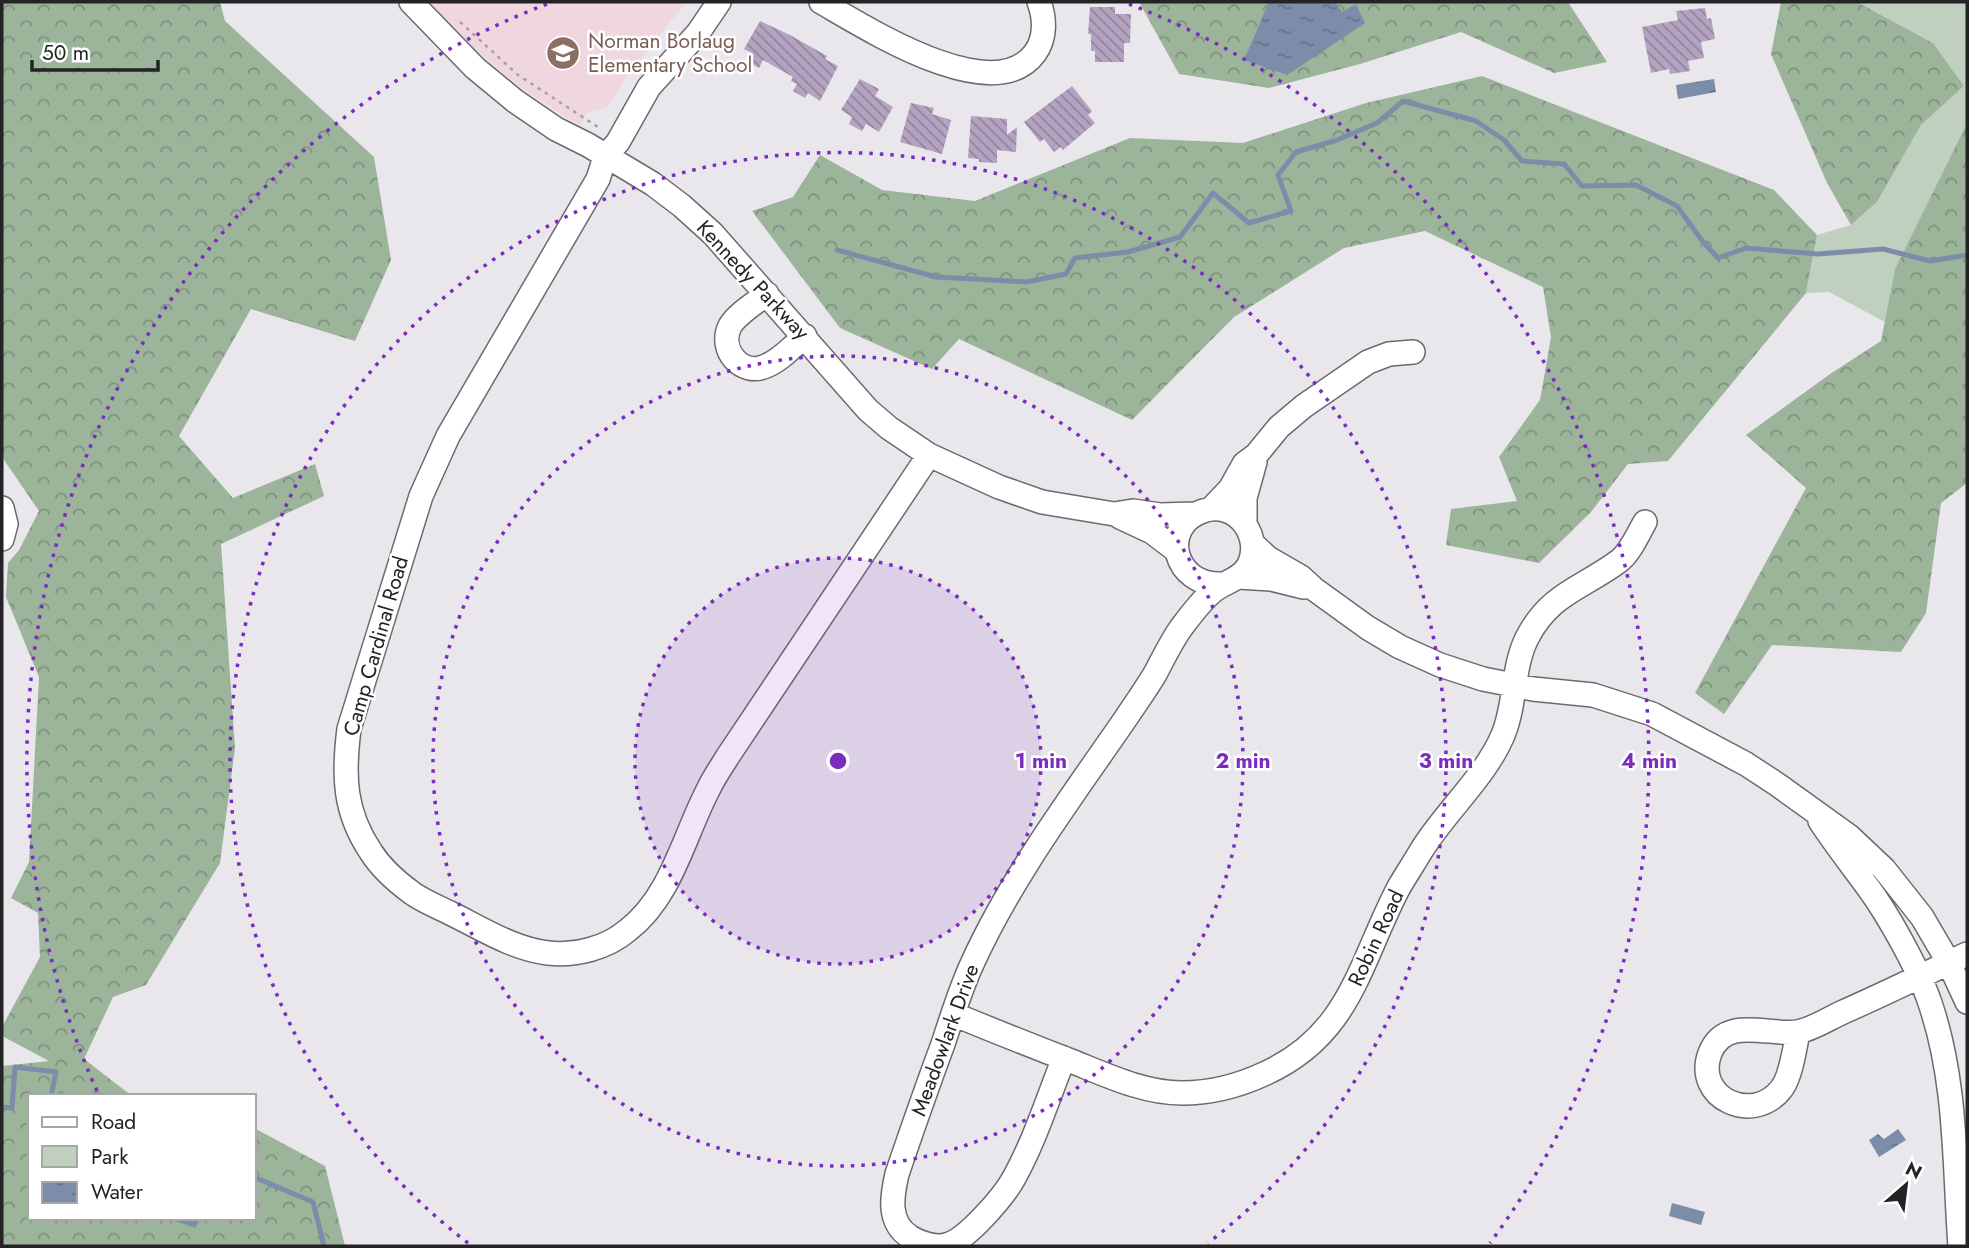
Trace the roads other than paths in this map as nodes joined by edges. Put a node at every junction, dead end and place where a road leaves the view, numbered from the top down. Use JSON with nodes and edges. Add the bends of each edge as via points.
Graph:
{"nodes":[{"id":1,"x":411,"y":2,"type":"edge"},
{"id":2,"x":719,"y":2,"type":"edge"},
{"id":3,"x":821,"y":2,"type":"edge"},
{"id":4,"x":1039,"y":2,"type":"edge"},
{"id":5,"x":611,"y":150,"type":"junction"},
{"id":6,"x":767,"y":294,"type":"junction"},
{"id":7,"x":805,"y":336,"type":"junction"},
{"id":8,"x":1413,"y":352,"type":"dead end"},
{"id":9,"x":929,"y":455,"type":"junction"},
{"id":10,"x":1256,"y":455,"type":"junction"},
{"id":11,"x":2,"y":508,"type":"edge"},
{"id":12,"x":1203,"y":512,"type":"junction"},
{"id":13,"x":1114,"y":514,"type":"junction"},
{"id":14,"x":1645,"y":522,"type":"dead end"},
{"id":15,"x":1249,"y":534,"type":"junction"},
{"id":16,"x":2,"y":539,"type":"edge"},
{"id":17,"x":1181,"y":561,"type":"junction"},
{"id":18,"x":1231,"y":581,"type":"junction"},
{"id":19,"x":1314,"y":589,"type":"junction"},
{"id":20,"x":1181,"y":628,"type":"junction"},
{"id":21,"x":1514,"y":686,"type":"junction"},
{"id":22,"x":1815,"y":812,"type":"junction"},
{"id":23,"x":1958,"y":959,"type":"edge"},
{"id":24,"x":1919,"y":978,"type":"junction"},
{"id":25,"x":1967,"y":1002,"type":"edge"},
{"id":26,"x":953,"y":1014,"type":"junction"},
{"id":27,"x":1798,"y":1032,"type":"dead end"},
{"id":28,"x":1064,"y":1058,"type":"junction"},
{"id":29,"x":1960,"y":1246,"type":"edge"}],
"edges":[{"from":1,"to":5,"type":"street","name":"Kennedy Parkway","via":[[475,68],[515,100],[556,130]]},
{"from":2,"to":5,"type":"street","name":"Camp Cardinal Road","via":[[649,87]]},
{"from":3,"to":4,"type":"street","via":[[907,50],[980,72],[1010,71],[1029,62],[1039,48],[1045,25]]},
{"from":5,"to":6,"type":"street","name":"Kennedy Parkway","via":[[713,234]]},
{"from":5,"to":9,"type":"street","name":"Camp Cardinal Road","via":[[433,465],[349,729],[346,793],[371,853],[393,877],[415,895],[518,947],[579,953],[627,932],[660,894],[728,756]]},
{"from":6,"to":7,"type":"street","name":"Kennedy Parkway"},
{"from":6,"to":7,"type":"street","via":[[730,325],[731,356],[750,369],[764,368]]},
{"from":7,"to":9,"type":"street","name":"Kennedy Parkway","via":[[868,410]]},
{"from":8,"to":10,"type":"street","via":[[1368,362],[1304,406]]},
{"from":9,"to":13,"type":"street","name":"Kennedy Parkway","via":[[1042,502]]},
{"from":10,"to":12,"type":"street","via":[[1244,464],[1230,489]]},
{"from":10,"to":15,"type":"street","via":[[1245,499]]},
{"from":11,"to":16,"type":"street","via":[[6,524]]},
{"from":12,"to":13,"type":"street","name":"Kennedy Parkway"},
{"from":12,"to":15,"type":"street","via":[[1230,512]]},
{"from":12,"to":17,"type":"street","via":[[1183,526],[1177,538]]},
{"from":13,"to":17,"type":"street","name":"Kennedy Parkway","via":[[1152,531]]},
{"from":14,"to":21,"type":"street","name":"Robin Road","via":[[1621,560],[1550,606],[1520,655]]},
{"from":15,"to":18,"type":"street","via":[[1250,562]]},
{"from":15,"to":19,"type":"street","via":[[1268,558]]},
{"from":17,"to":18,"type":"street","via":[[1200,582]]},
{"from":17,"to":20,"type":"street","name":"Meadowlark Drive","via":[[1186,584]]},
{"from":18,"to":19,"type":"street","via":[[1271,579]]},
{"from":18,"to":20,"type":"street","name":"Meadowlark Drive","via":[[1201,602]]},
{"from":19,"to":21,"type":"street","via":[[1400,647],[1440,665]]},
{"from":20,"to":26,"type":"street","name":"Meadowlark Drive","via":[[1149,684],[1014,882]]},
{"from":21,"to":22,"type":"street","via":[[1593,695],[1652,714],[1746,764]]},
{"from":21,"to":28,"type":"street","name":"Robin Road","via":[[1504,733],[1491,759],[1427,842],[1399,887],[1360,976],[1335,1018],[1308,1048],[1247,1082],[1181,1093],[1146,1088]]},
{"from":22,"to":23,"type":"street","via":[[1884,869]]},
{"from":22,"to":24,"type":"street","via":[[1869,887]]},
{"from":23,"to":24,"type":"street"},
{"from":23,"to":25,"type":"street"},
{"from":24,"to":27,"type":"street"},
{"from":24,"to":29,"type":"street","via":[[1930,1002],[1949,1081]]},
{"from":26,"to":28,"type":"street","name":"Robin Road"},
{"from":26,"to":28,"type":"street","name":"Meadowlark Drive","via":[[892,1200],[895,1220],[909,1236],[926,1244],[947,1245],[965,1236],[1013,1180]]}]}
